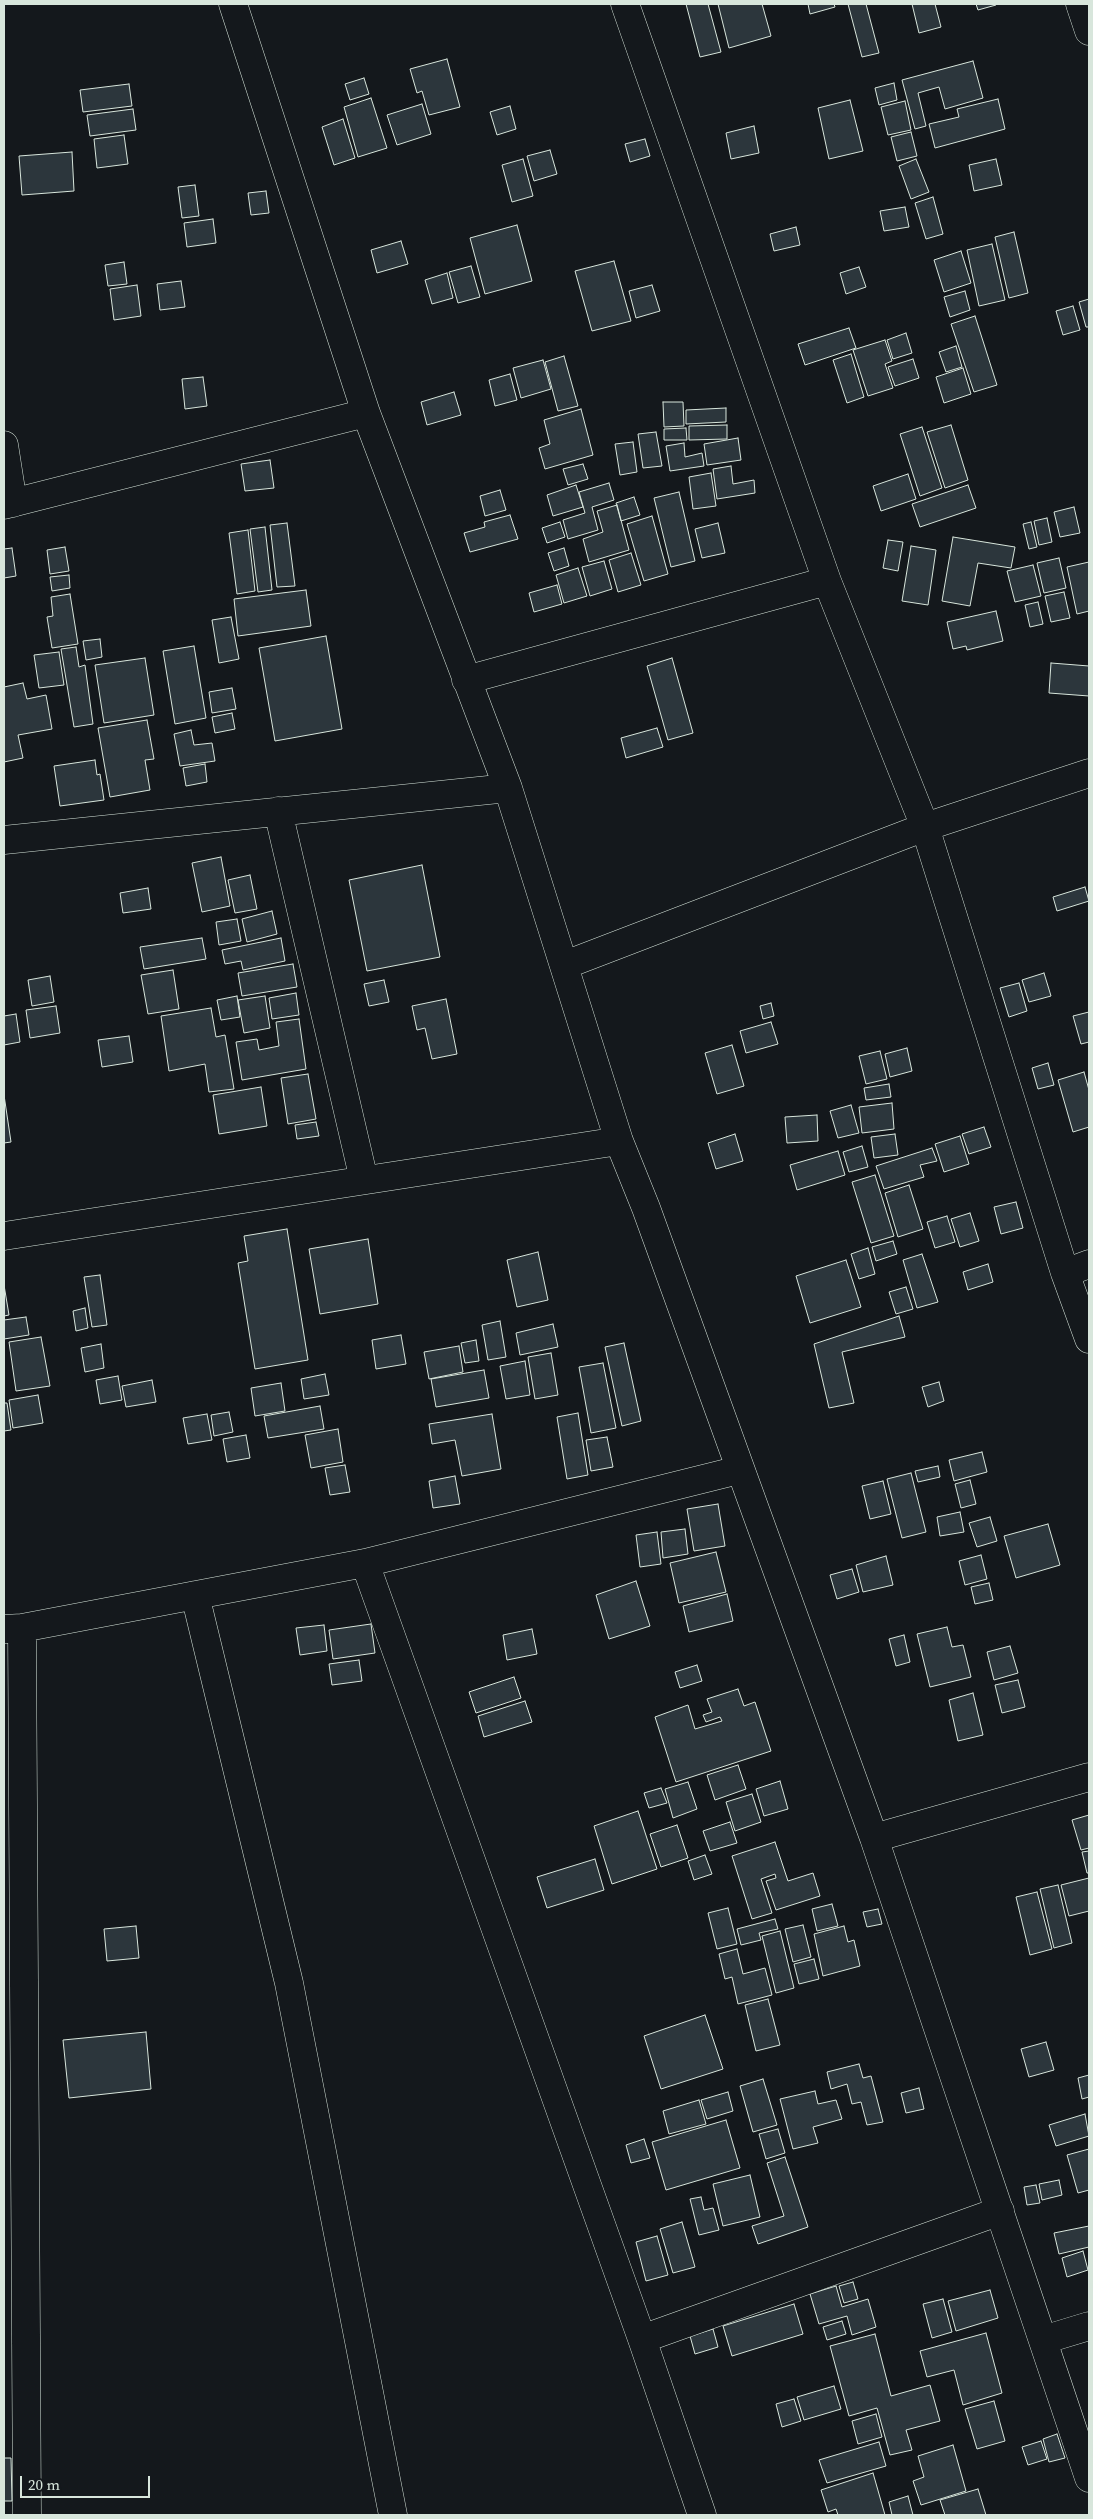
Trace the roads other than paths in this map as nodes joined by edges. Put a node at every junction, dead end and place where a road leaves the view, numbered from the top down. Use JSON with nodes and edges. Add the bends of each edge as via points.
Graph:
{"nodes":[{"id":1,"x":233,"y":4,"type":"edge"},
{"id":2,"x":625,"y":4,"type":"edge"},
{"id":3,"x":1080,"y":4,"type":"edge"},
{"id":4,"x":1089,"y":31,"type":"edge"},
{"id":5,"x":366,"y":413,"type":"junction"},
{"id":6,"x":4,"y":444,"type":"edge"},
{"id":7,"x":8,"y":504,"type":"edge"},
{"id":8,"x":827,"y":581,"type":"junction"},
{"id":9,"x":466,"y":680,"type":"junction"},
{"id":10,"x":1089,"y":773,"type":"edge"},
{"id":11,"x":508,"y":788,"type":"junction"},
{"id":12,"x":278,"y":812,"type":"junction"},
{"id":13,"x":925,"y":827,"type":"junction"},
{"id":14,"x":4,"y":840,"type":"edge"},
{"id":15,"x":565,"y":965,"type":"junction"},
{"id":16,"x":619,"y":1141,"type":"junction"},
{"id":17,"x":364,"y":1180,"type":"junction"},
{"id":18,"x":4,"y":1236,"type":"edge"},
{"id":19,"x":1077,"y":1269,"type":"edge"},
{"id":20,"x":1089,"y":1338,"type":"edge"},
{"id":21,"x":739,"y":1470,"type":"junction"},
{"id":22,"x":365,"y":1563,"type":"junction"},
{"id":23,"x":195,"y":1596,"type":"junction"},
{"id":24,"x":13,"y":1629,"type":"edge"},
{"id":25,"x":1089,"y":1777,"type":"edge"},
{"id":26,"x":874,"y":1838,"type":"junction"},
{"id":27,"x":1000,"y":2211,"type":"junction"},
{"id":28,"x":1089,"y":2326,"type":"edge"},
{"id":29,"x":642,"y":2339,"type":"junction"},
{"id":30,"x":1043,"y":2340,"type":"junction"},
{"id":31,"x":15,"y":2429,"type":"edge"},
{"id":32,"x":1089,"y":2478,"type":"edge"},
{"id":33,"x":27,"y":2515,"type":"edge"},
{"id":34,"x":393,"y":2515,"type":"edge"},
{"id":35,"x":702,"y":2515,"type":"edge"}],
"edges":[{"from":1,"to":5,"type":"street"},
{"from":2,"to":8,"type":"street"},
{"from":3,"to":4,"type":"street"},
{"from":5,"to":7,"type":"street"},
{"from":5,"to":9,"type":"street"},
{"from":6,"to":7,"type":"street"},
{"from":8,"to":9,"type":"street"},
{"from":8,"to":13,"type":"street"},
{"from":9,"to":11,"type":"street"},
{"from":10,"to":13,"type":"street"},
{"from":11,"to":12,"type":"street"},
{"from":11,"to":15,"type":"street"},
{"from":12,"to":14,"type":"street"},
{"from":12,"to":17,"type":"street"},
{"from":13,"to":15,"type":"street"},
{"from":13,"to":19,"type":"street"},
{"from":15,"to":16,"type":"street"},
{"from":16,"to":17,"type":"street"},
{"from":16,"to":21,"type":"street"},
{"from":17,"to":18,"type":"street"},
{"from":19,"to":20,"type":"street"},
{"from":21,"to":22,"type":"street"},
{"from":21,"to":26,"type":"street"},
{"from":22,"to":23,"type":"street"},
{"from":22,"to":29,"type":"street"},
{"from":23,"to":24,"type":"street"},
{"from":23,"to":34,"type":"street","via":[[289,1983]]},
{"from":24,"to":31,"type":"street"},
{"from":25,"to":26,"type":"street"},
{"from":26,"to":27,"type":"street"},
{"from":27,"to":29,"type":"street"},
{"from":27,"to":30,"type":"street"},
{"from":28,"to":30,"type":"street"},
{"from":29,"to":35,"type":"street"},
{"from":30,"to":32,"type":"street"},
{"from":31,"to":33,"type":"street"}]}
